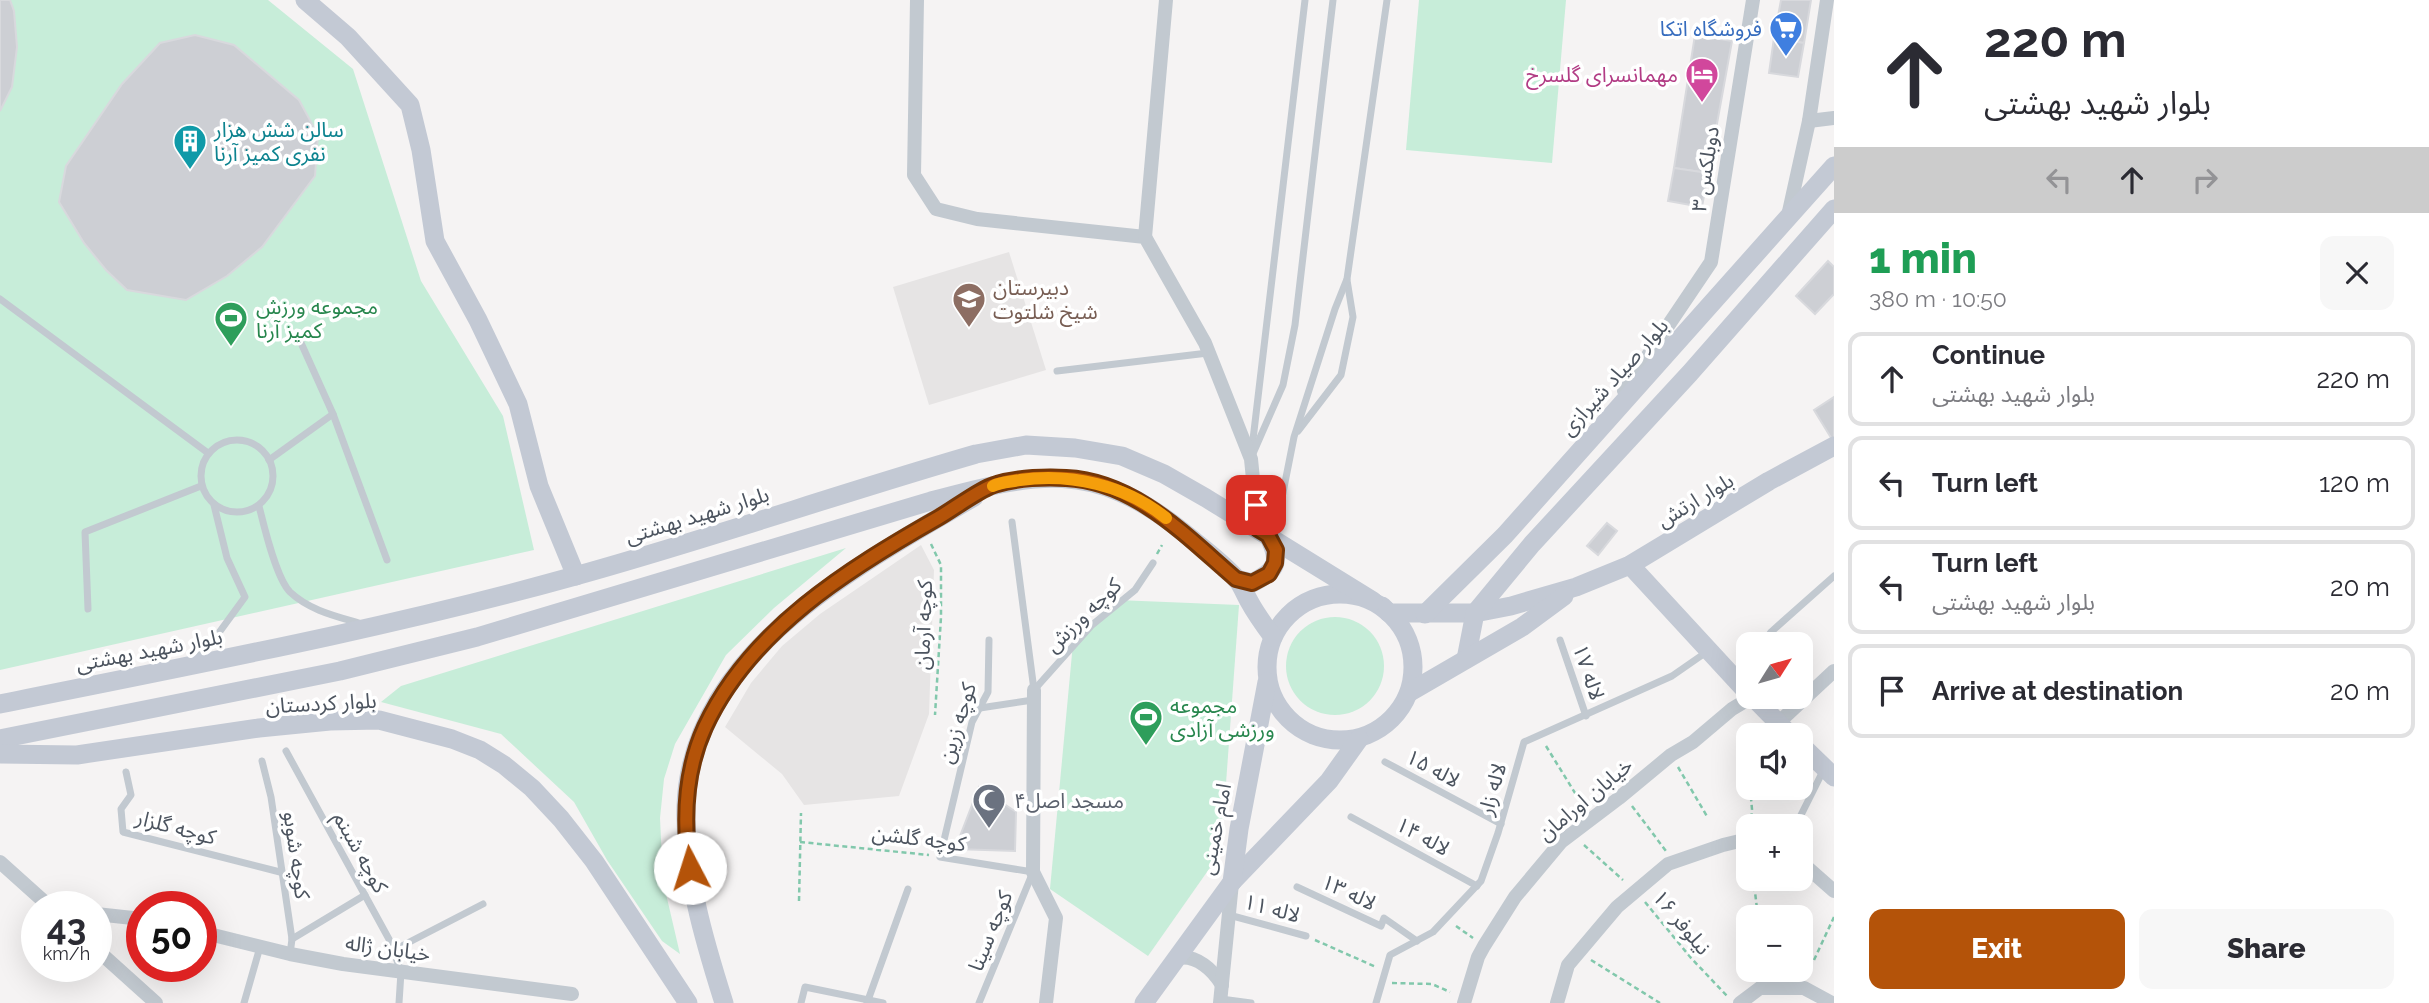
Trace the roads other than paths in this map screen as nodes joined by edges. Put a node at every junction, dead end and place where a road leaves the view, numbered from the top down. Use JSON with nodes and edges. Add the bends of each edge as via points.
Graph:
{"nodes":[{"id":1,"x":304,"y":0,"type":"edge"},
{"id":2,"x":917,"y":0,"type":"edge"},
{"id":3,"x":1166,"y":0,"type":"edge"},
{"id":4,"x":1306,"y":0,"type":"edge"},
{"id":5,"x":1333,"y":0,"type":"edge"},
{"id":6,"x":1387,"y":0,"type":"edge"},
{"id":7,"x":1754,"y":0,"type":"edge"},
{"id":8,"x":1828,"y":0,"type":"edge"},
{"id":9,"x":1834,"y":118,"type":"edge"},
{"id":10,"x":1809,"y":121,"type":"junction"},
{"id":11,"x":1834,"y":166,"type":"edge"},
{"id":12,"x":1834,"y":209,"type":"edge"},
{"id":13,"x":1788,"y":217,"type":"junction"},
{"id":14,"x":1145,"y":237,"type":"junction"},
{"id":15,"x":1808,"y":240,"type":"junction"},
{"id":16,"x":1347,"y":279,"type":"junction"},
{"id":17,"x":1688,"y":296,"type":"junction"},
{"id":18,"x":0,"y":299,"type":"edge"},
{"id":19,"x":1704,"y":311,"type":"junction"},
{"id":20,"x":1729,"y":330,"type":"junction"},
{"id":21,"x":297,"y":334,"type":"dead end"},
{"id":22,"x":1209,"y":353,"type":"junction"},
{"id":23,"x":1057,"y":370,"type":"dead end"},
{"id":24,"x":333,"y":414,"type":"junction"},
{"id":25,"x":1600,"y":427,"type":"junction"},
{"id":26,"x":1294,"y":437,"type":"junction"},
{"id":27,"x":1622,"y":446,"type":"junction"},
{"id":28,"x":1834,"y":446,"type":"edge"},
{"id":29,"x":208,"y":453,"type":"junction"},
{"id":30,"x":1251,"y":459,"type":"junction"},
{"id":31,"x":269,"y":460,"type":"junction"},
{"id":32,"x":996,"y":484,"type":"junction"},
{"id":33,"x":201,"y":486,"type":"junction"},
{"id":34,"x":214,"y":505,"type":"junction"},
{"id":35,"x":259,"y":506,"type":"junction"},
{"id":36,"x":1012,"y":522,"type":"dead end"},
{"id":37,"x":1267,"y":534,"type":"junction"},
{"id":38,"x":387,"y":560,"type":"dead end"},
{"id":39,"x":1153,"y":563,"type":"dead end"},
{"id":40,"x":1630,"y":565,"type":"junction"},
{"id":41,"x":576,"y":576,"type":"junction"},
{"id":42,"x":1834,"y":576,"type":"edge"},
{"id":43,"x":1236,"y":579,"type":"junction"},
{"id":44,"x":1827,"y":584,"type":"junction"},
{"id":45,"x":1576,"y":587,"type":"junction"},
{"id":46,"x":1834,"y":592,"type":"edge"},
{"id":47,"x":1378,"y":604,"type":"junction"},
{"id":48,"x":88,"y":609,"type":"dead end"},
{"id":49,"x":1475,"y":613,"type":"junction"},
{"id":50,"x":1425,"y":614,"type":"junction"},
{"id":51,"x":373,"y":627,"type":"junction"},
{"id":52,"x":1771,"y":632,"type":"edge"},
{"id":53,"x":1273,"y":637,"type":"junction"},
{"id":54,"x":989,"y":640,"type":"dead end"},
{"id":55,"x":1560,"y":640,"type":"dead end"},
{"id":56,"x":1708,"y":650,"type":"junction"},
{"id":57,"x":1466,"y":659,"type":"junction"},
{"id":58,"x":191,"y":665,"type":"junction"},
{"id":59,"x":1834,"y":671,"type":"edge"},
{"id":60,"x":1736,"y":676,"type":"edge"},
{"id":61,"x":1268,"y":681,"type":"junction"},
{"id":62,"x":1410,"y":692,"type":"junction"},
{"id":63,"x":1034,"y":695,"type":"junction"},
{"id":64,"x":0,"y":704,"type":"edge"},
{"id":65,"x":1736,"y":704,"type":"edge"},
{"id":66,"x":980,"y":708,"type":"junction"},
{"id":67,"x":1767,"y":709,"type":"edge"},
{"id":68,"x":1586,"y":716,"type":"junction"},
{"id":69,"x":1779,"y":723,"type":"edge"},
{"id":70,"x":1789,"y":723,"type":"edge"},
{"id":71,"x":0,"y":739,"type":"edge"},
{"id":72,"x":1359,"y":739,"type":"junction"},
{"id":73,"x":286,"y":751,"type":"dead end"},
{"id":74,"x":0,"y":754,"type":"edge"},
{"id":75,"x":1813,"y":757,"type":"edge"},
{"id":76,"x":261,"y":761,"type":"dead end"},
{"id":77,"x":1385,"y":762,"type":"dead end"},
{"id":78,"x":126,"y":772,"type":"dead end"},
{"id":79,"x":1829,"y":773,"type":"edge"},
{"id":80,"x":1802,"y":814,"type":"edge"},
{"id":81,"x":1351,"y":817,"type":"dead end"},
{"id":82,"x":1501,"y":824,"type":"junction"},
{"id":83,"x":1736,"y":842,"type":"edge"},
{"id":84,"x":940,"y":856,"type":"joint"},
{"id":85,"x":0,"y":862,"type":"edge"},
{"id":86,"x":280,"y":872,"type":"junction"},
{"id":87,"x":1033,"y":872,"type":"junction"},
{"id":88,"x":1813,"y":873,"type":"edge"},
{"id":89,"x":1232,"y":882,"type":"junction"},
{"id":90,"x":1477,"y":886,"type":"junction"},
{"id":91,"x":1297,"y":887,"type":"dead end"},
{"id":92,"x":908,"y":890,"type":"dead end"},
{"id":93,"x":32,"y":891,"type":"edge"},
{"id":94,"x":1834,"y":891,"type":"edge"},
{"id":95,"x":365,"y":895,"type":"junction"},
{"id":96,"x":484,"y":904,"type":"dead end"},
{"id":97,"x":1229,"y":915,"type":"junction"},
{"id":98,"x":217,"y":936,"type":"edge"},
{"id":99,"x":1306,"y":936,"type":"road end"},
{"id":100,"x":292,"y":939,"type":"junction"},
{"id":101,"x":1417,"y":941,"type":"junction"},
{"id":102,"x":260,"y":947,"type":"junction"},
{"id":103,"x":394,"y":950,"type":"junction"},
{"id":104,"x":290,"y":954,"type":"junction"},
{"id":105,"x":1178,"y":958,"type":"junction"},
{"id":106,"x":112,"y":963,"type":"edge"},
{"id":107,"x":401,"y":972,"type":"junction"},
{"id":108,"x":145,"y":992,"type":"junction"},
{"id":109,"x":1221,"y":996,"type":"edge"},
{"id":110,"x":571,"y":999,"type":"edge"},
{"id":111,"x":1465,"y":1000,"type":"edge"},
{"id":112,"x":868,"y":1001,"type":"edge"},
{"id":113,"x":156,"y":1003,"type":"edge"},
{"id":114,"x":172,"y":1003,"type":"edge"},
{"id":115,"x":244,"y":1003,"type":"edge"},
{"id":116,"x":399,"y":1003,"type":"edge"},
{"id":117,"x":688,"y":1003,"type":"edge"},
{"id":118,"x":724,"y":1003,"type":"edge"},
{"id":119,"x":801,"y":1003,"type":"edge"},
{"id":120,"x":883,"y":1003,"type":"edge"},
{"id":121,"x":979,"y":1003,"type":"edge"},
{"id":122,"x":1046,"y":1003,"type":"edge"},
{"id":123,"x":1144,"y":1003,"type":"edge"},
{"id":124,"x":1251,"y":1003,"type":"edge"},
{"id":125,"x":1376,"y":1003,"type":"edge"},
{"id":126,"x":1557,"y":1003,"type":"edge"},
{"id":127,"x":1741,"y":1003,"type":"edge"},
{"id":128,"x":1832,"y":1003,"type":"edge"}],
"edges":[{"from":1,"to":41,"type":"main road","via":[[348,37],[410,105],[435,241],[518,404],[539,486]]},
{"from":2,"to":14,"type":"street","via":[[914,174],[936,209],[977,219]]},
{"from":3,"to":14,"type":"street"},
{"from":4,"to":30,"type":"lane"},
{"from":5,"to":30,"type":"lane","via":[[1295,325],[1283,385]]},
{"from":6,"to":16,"type":"lane"},
{"from":7,"to":17,"type":"street","name":"دوبلکس ۳","via":[[1711,261]]},
{"from":8,"to":10,"type":"street"},
{"from":9,"to":10,"type":"street"},
{"from":10,"to":13,"type":"street"},
{"from":11,"to":13,"type":"main road","name":"بلوار صیاد شیرازی"},
{"from":12,"to":15,"type":"main road"},
{"from":13,"to":15,"type":"main road"},
{"from":13,"to":19,"type":"main road","name":"بلوار صیاد شیرازی"},
{"from":14,"to":22,"type":"street"},
{"from":15,"to":20,"type":"main road"},
{"from":16,"to":26,"type":"lane"},
{"from":16,"to":26,"type":"lane","via":[[1353,317],[1341,375]]},
{"from":17,"to":19,"type":"street"},
{"from":17,"to":25,"type":"street"},
{"from":18,"to":29,"type":"lane"},
{"from":19,"to":20,"type":"main road"},
{"from":19,"to":25,"type":"main road","name":"بلوار صیاد شیرازی"},
{"from":20,"to":27,"type":"main road"},
{"from":21,"to":24,"type":"lane"},
{"from":22,"to":23,"type":"lane"},
{"from":22,"to":30,"type":"street"},
{"from":24,"to":31,"type":"lane"},
{"from":24,"to":38,"type":"lane"},
{"from":25,"to":27,"type":"main road"},
{"from":25,"to":50,"type":"main road","name":"بلوار صیاد شیرازی","via":[[1505,535]]},
{"from":26,"to":37,"type":"lane"},
{"from":27,"to":49,"type":"main road"},
{"from":28,"to":40,"type":"main road","name":"بلوار ارتش"},
{"from":29,"to":31,"type":"lane","via":[[227,441],[239,440],[262,450]]},
{"from":29,"to":33,"type":"lane","via":[[202,463]]},
{"from":30,"to":37,"type":"street"},
{"from":31,"to":35,"type":"lane","via":[[272,485]]},
{"from":32,"to":43,"type":"main road","via":[[1069,478],[1101,485],[1160,514]]},
{"from":32,"to":71,"type":"main road","via":[[477,637],[340,671]]},
{"from":32,"to":118,"type":"main road","via":[[891,545],[809,603],[738,671],[709,719],[689,775],[687,849]]},
{"from":33,"to":34,"type":"lane"},
{"from":33,"to":48,"type":"lane","via":[[85,532]]},
{"from":34,"to":35,"type":"lane","via":[[236,513]]},
{"from":34,"to":58,"type":"lane","via":[[228,558],[245,597]]},
{"from":35,"to":51,"type":"lane","via":[[271,552],[289,591],[323,613]]},
{"from":36,"to":63,"type":"lane"},
{"from":37,"to":41,"type":"main road","name":"بلوار شهید بهشتی","via":[[1164,474],[1122,456],[1026,445],[964,457]]},
{"from":37,"to":43,"type":"main road","via":[[1276,550],[1269,574],[1252,583]]},
{"from":37,"to":47,"type":"main road","name":"بلوار شهید بهشتی"},
{"from":39,"to":63,"type":"lane","name":"کوچه ورزش","via":[[1135,590],[1092,625]]},
{"from":40,"to":45,"type":"main road","name":"بلوار ارتش"},
{"from":40,"to":56,"type":"main road"},
{"from":41,"to":51,"type":"main road","name":"بلوار شهید بهشتی"},
{"from":42,"to":44,"type":"lane"},
{"from":43,"to":53,"type":"main road"},
{"from":44,"to":46,"type":"lane"},
{"from":44,"to":52,"type":"lane"},
{"from":45,"to":49,"type":"main road"},
{"from":45,"to":57,"type":"main road","via":[[1522,627]]},
{"from":47,"to":50,"type":"main road","via":[[1390,613]]},
{"from":47,"to":53,"type":"main road","via":[[1351,594],[1327,594],[1305,602],[1286,617]]},
{"from":47,"to":62,"type":"main road","via":[[1399,623],[1410,645],[1414,668]]},
{"from":49,"to":50,"type":"main road"},
{"from":49,"to":57,"type":"main road"},
{"from":51,"to":58,"type":"main road","name":"بلوار شهید بهشتی"},
{"from":53,"to":61,"type":"main road"},
{"from":54,"to":66,"type":"lane","name":"کوچه زرین","via":[[988,692]]},
{"from":55,"to":68,"type":"lane","name":"لاله ۱۷"},
{"from":56,"to":60,"type":"main road"},
{"from":56,"to":68,"type":"lane","name":"لاله زار","via":[[1672,676]]},
{"from":57,"to":62,"type":"main road"},
{"from":58,"to":64,"type":"main road","name":"بلوار شهید بهشتی"},
{"from":59,"to":70,"type":"street"},
{"from":61,"to":72,"type":"main road","via":[[1276,704],[1301,729],[1335,741]]},
{"from":61,"to":89,"type":"main road","name":"امام خمینی"},
{"from":62,"to":72,"type":"main road","via":[[1399,713],[1381,729]]},
{"from":63,"to":66,"type":"lane"},
{"from":63,"to":87,"type":"street"},
{"from":65,"to":111,"type":"street","name":"خیابان اورامان","via":[[1693,742],[1560,842],[1515,897],[1484,946]]},
{"from":66,"to":84,"type":"lane","name":"کوچه زرین","via":[[972,722]]},
{"from":67,"to":69,"type":"main road"},
{"from":68,"to":82,"type":"lane","name":"لاله زار","via":[[1524,742]]},
{"from":72,"to":89,"type":"main road","via":[[1329,781]]},
{"from":73,"to":95,"type":"lane","name":"کوچه شبنم"},
{"from":74,"to":117,"type":"main road","name":"بلوار کردستان","via":[[77,755],[330,721],[379,720],[452,739],[504,765],[561,819]]},
{"from":75,"to":79,"type":"main road"},
{"from":76,"to":86,"type":"lane","name":"کوچه شوبو","via":[[271,797]]},
{"from":77,"to":82,"type":"lane","name":"لاله ۱۵"},
{"from":78,"to":86,"type":"lane","name":"کوچه گلزار","via":[[131,795],[121,809],[123,832]]},
{"from":79,"to":80,"type":"lane"},
{"from":81,"to":90,"type":"lane","name":"لاله ۱۴"},
{"from":82,"to":90,"type":"lane","name":"لاله زار"},
{"from":83,"to":126,"type":"street","via":[[1668,864],[1617,907],[1568,965]]},
{"from":84,"to":87,"type":"lane","name":"کوچه گلشن"},
{"from":85,"to":93,"type":"street"},
{"from":86,"to":100,"type":"lane","name":"کوچه شوبو"},
{"from":87,"to":121,"type":"lane","name":"کوچه سینا"},
{"from":87,"to":122,"type":"street","via":[[1056,918]]},
{"from":88,"to":94,"type":"street"},
{"from":89,"to":97,"type":"street"},
{"from":89,"to":105,"type":"main road","name":"امام خمینی"},
{"from":90,"to":101,"type":"lane","name":"لاله زار","via":[[1433,932]]},
{"from":91,"to":101,"type":"lane","name":"لاله ۱۳","via":[[1381,926],[1384,918]]},
{"from":92,"to":112,"type":"lane"},
{"from":95,"to":100,"type":"lane"},
{"from":95,"to":103,"type":"lane","name":"کوچه شبنم"},
{"from":96,"to":103,"type":"lane"},
{"from":97,"to":99,"type":"lane","name":"لاله ۱۱"},
{"from":97,"to":109,"type":"street"},
{"from":98,"to":102,"type":"street","name":"خیابان ژاله"},
{"from":100,"to":104,"type":"lane","name":"کوچه شوبو"},
{"from":101,"to":125,"type":"lane","name":"لاله زار","via":[[1390,955]]},
{"from":102,"to":104,"type":"street","name":"خیابان ژاله"},
{"from":102,"to":115,"type":"lane"},
{"from":103,"to":107,"type":"lane","name":"کوچه شبنم"},
{"from":104,"to":107,"type":"street","name":"خیابان ژاله"},
{"from":105,"to":109,"type":"street","via":[[1205,965]]},
{"from":105,"to":123,"type":"main road","name":"امام خمینی"},
{"from":106,"to":108,"type":"street"},
{"from":107,"to":110,"type":"street","name":"خیابان ژاله"},
{"from":107,"to":116,"type":"lane"},
{"from":108,"to":113,"type":"street"},
{"from":108,"to":114,"type":"street"},
{"from":109,"to":124,"type":"lane"},
{"from":112,"to":119,"type":"lane","via":[[805,987]]},
{"from":112,"to":120,"type":"lane"},
{"from":127,"to":128,"type":"street","via":[[1760,988],[1804,988]]}]}
